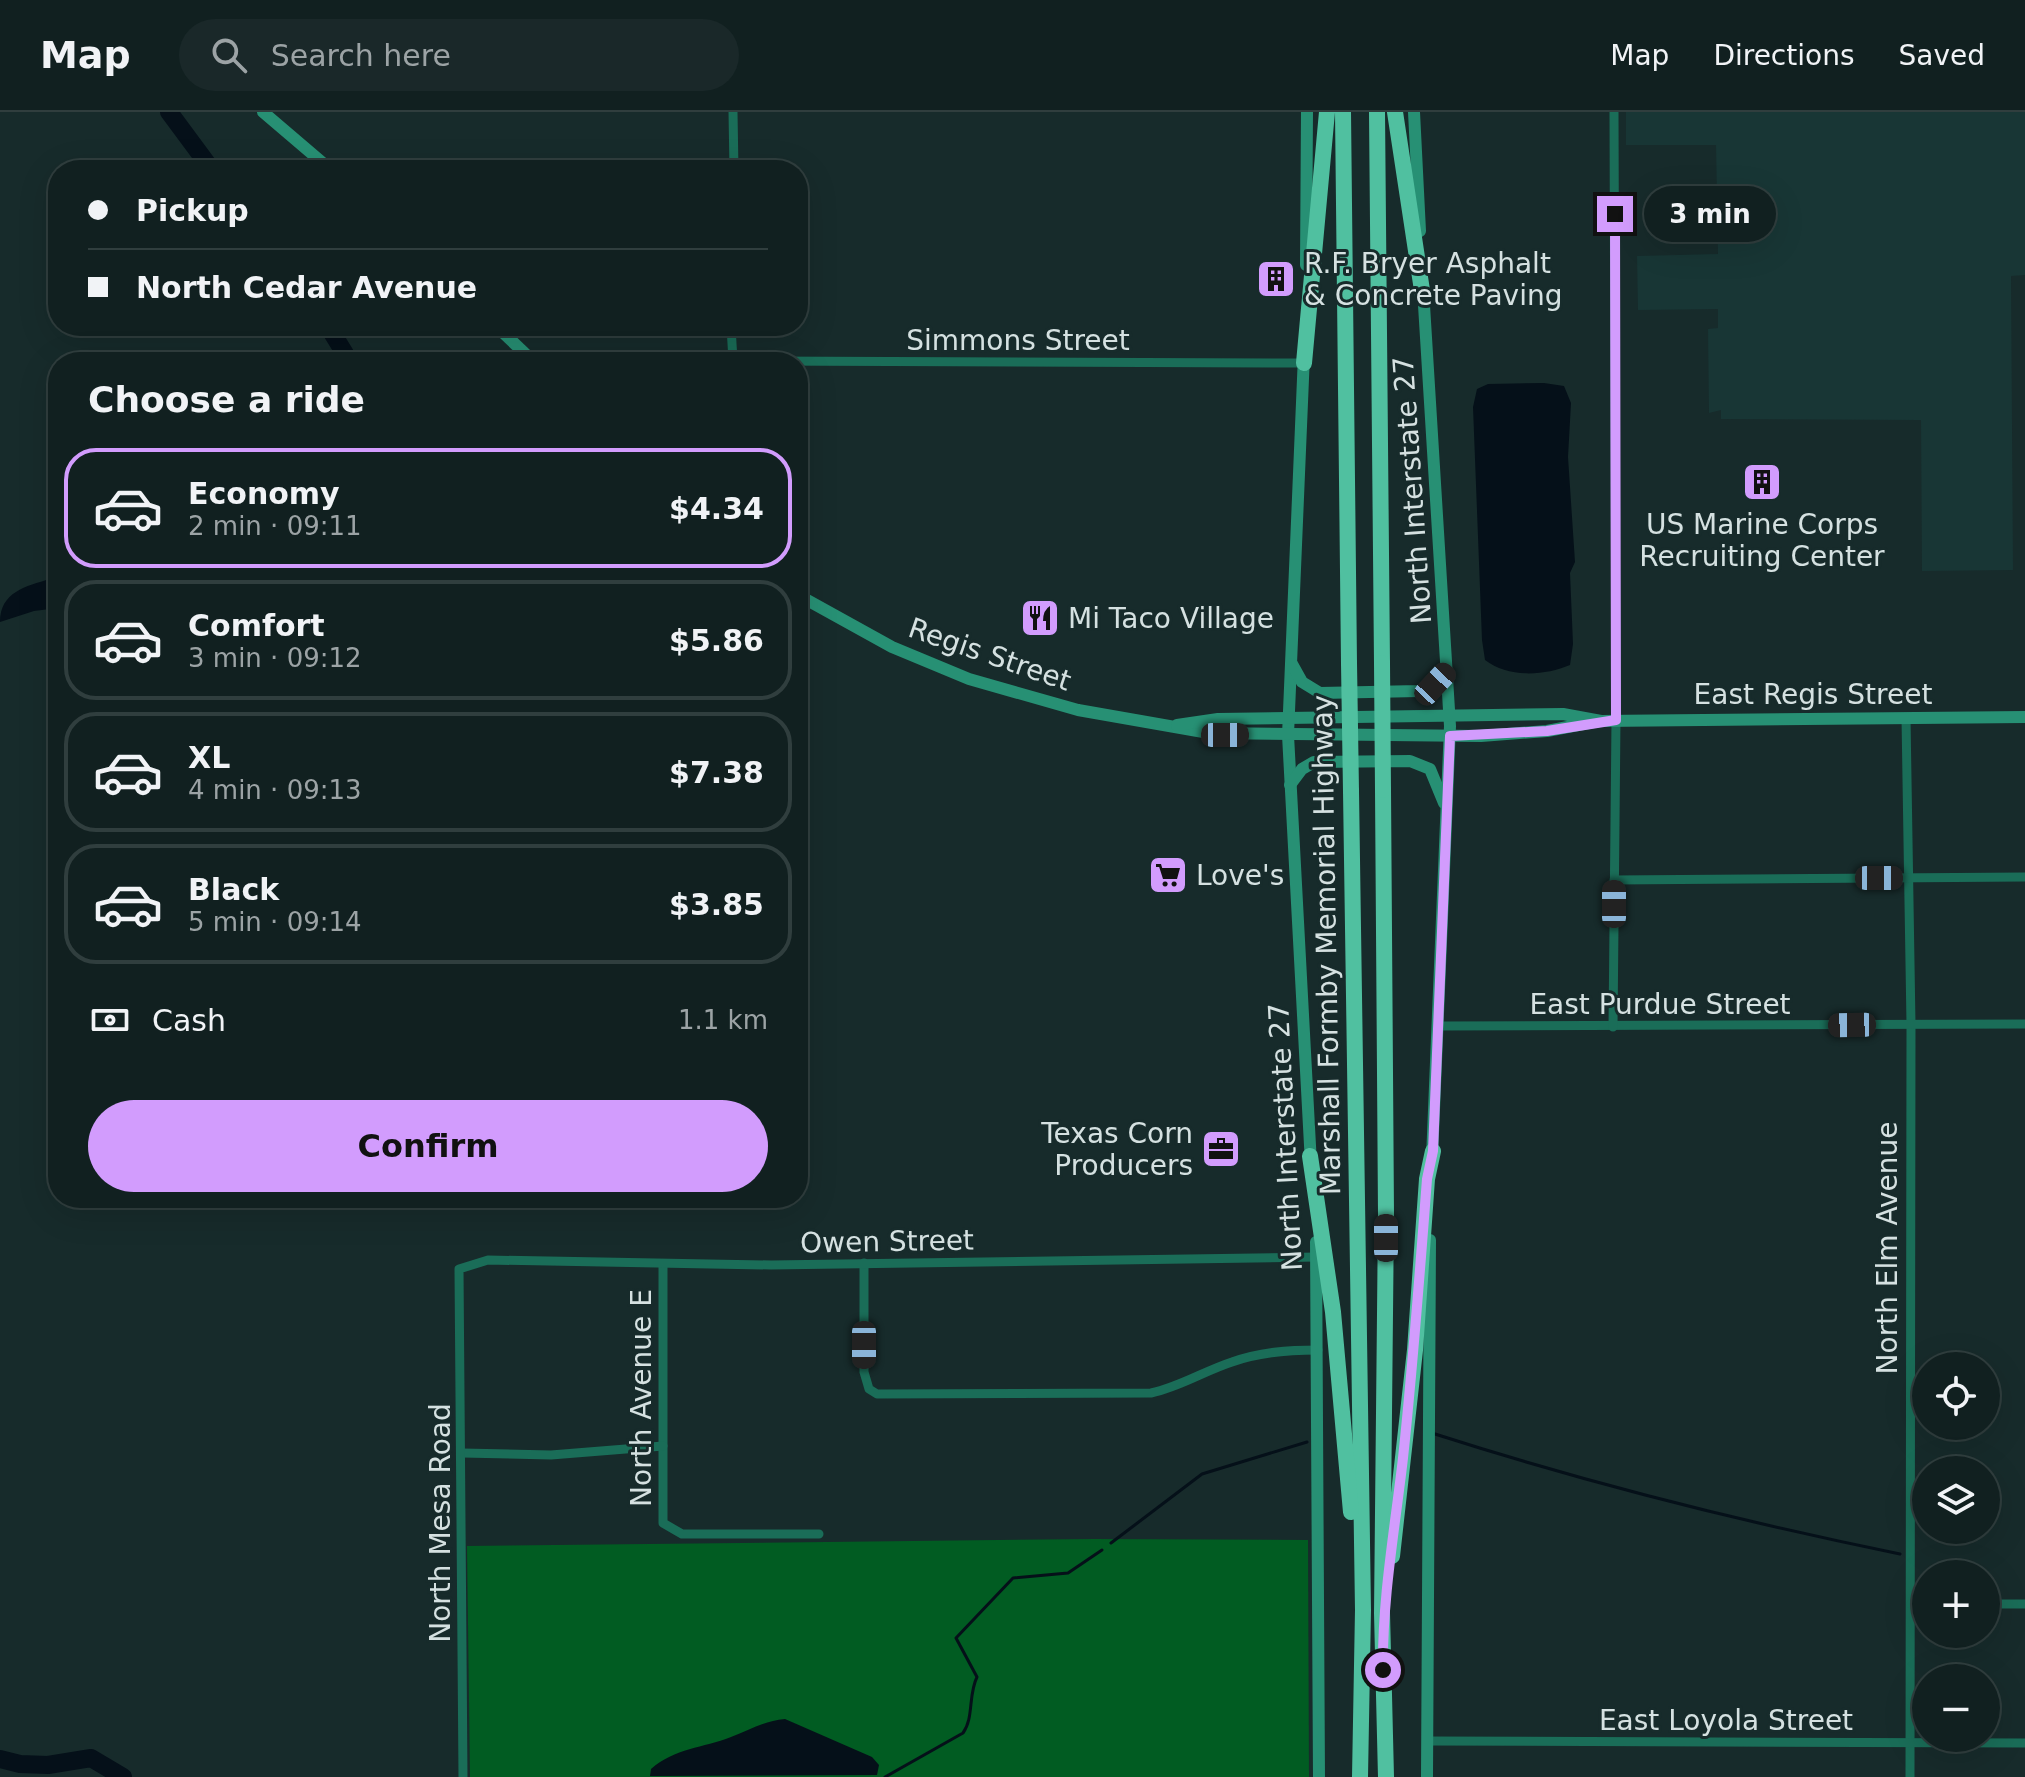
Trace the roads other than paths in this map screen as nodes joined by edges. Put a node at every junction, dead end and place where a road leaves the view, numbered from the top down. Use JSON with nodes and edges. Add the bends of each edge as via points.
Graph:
{"nodes":[{"id":1,"x":263,"y":112,"type":"edge"},
{"id":2,"x":733,"y":112,"type":"edge"},
{"id":3,"x":1307,"y":112,"type":"edge"},
{"id":4,"x":1327,"y":112,"type":"edge"},
{"id":5,"x":1343,"y":112,"type":"edge"},
{"id":6,"x":1377,"y":112,"type":"edge"},
{"id":7,"x":1395,"y":112,"type":"edge"},
{"id":8,"x":1414,"y":112,"type":"edge"},
{"id":9,"x":1614,"y":112,"type":"edge"},
{"id":10,"x":319,"y":160,"type":"edge"},
{"id":11,"x":734,"y":160,"type":"edge"},
{"id":12,"x":1423,"y":297,"type":"junction"},
{"id":13,"x":507,"y":336,"type":"edge"},
{"id":14,"x":523,"y":352,"type":"edge"},
{"id":15,"x":808,"y":361,"type":"edge"},
{"id":16,"x":1304,"y":363,"type":"junction"},
{"id":17,"x":808,"y":601,"type":"edge"},
{"id":18,"x":1290,"y":661,"type":"junction"},
{"id":19,"x":1447,"y":671,"type":"junction"},
{"id":20,"x":1450,"y":715,"type":"junction"},
{"id":21,"x":1288,"y":717,"type":"junction"},
{"id":22,"x":2025,"y":717,"type":"edge"},
{"id":23,"x":1906,"y":718,"type":"junction"},
{"id":24,"x":1616,"y":720,"type":"junction"},
{"id":25,"x":1601,"y":721,"type":"junction"},
{"id":26,"x":1177,"y":725,"type":"junction"},
{"id":27,"x":1288,"y":735,"type":"junction"},
{"id":28,"x":1450,"y":736,"type":"junction"},
{"id":29,"x":1290,"y":785,"type":"junction"},
{"id":30,"x":1447,"y":810,"type":"junction"},
{"id":31,"x":1908,"y":877,"type":"junction"},
{"id":32,"x":2025,"y":877,"type":"edge"},
{"id":33,"x":1614,"y":880,"type":"junction"},
{"id":34,"x":1911,"y":1024,"type":"junction"},
{"id":35,"x":2025,"y":1024,"type":"edge"},
{"id":36,"x":1439,"y":1026,"type":"junction"},
{"id":37,"x":1613,"y":1027,"type":"junction"},
{"id":38,"x":1433,"y":1151,"type":"junction"},
{"id":39,"x":1310,"y":1156,"type":"junction"},
{"id":40,"x":1317,"y":1257,"type":"junction"},
{"id":41,"x":864,"y":1263,"type":"junction"},
{"id":42,"x":663,"y":1265,"type":"junction"},
{"id":43,"x":459,"y":1269,"type":"joint"},
{"id":44,"x":1318,"y":1350,"type":"junction"},
{"id":45,"x":663,"y":1446,"type":"junction"},
{"id":46,"x":462,"y":1453,"type":"junction"},
{"id":47,"x":819,"y":1534,"type":"dead end"},
{"id":48,"x":1911,"y":1604,"type":"joint"},
{"id":49,"x":2000,"y":1604,"type":"edge"},
{"id":50,"x":2025,"y":1604,"type":"edge"},
{"id":51,"x":1382,"y":1613,"type":"junction"},
{"id":52,"x":1427,"y":1741,"type":"junction"},
{"id":53,"x":1910,"y":1742,"type":"junction"},
{"id":54,"x":2025,"y":1743,"type":"edge"},
{"id":55,"x":1360,"y":1747,"type":"junction"},
{"id":56,"x":463,"y":1777,"type":"edge"},
{"id":57,"x":1319,"y":1777,"type":"edge"},
{"id":58,"x":1360,"y":1777,"type":"edge"},
{"id":59,"x":1386,"y":1777,"type":"edge"},
{"id":60,"x":1427,"y":1777,"type":"edge"},
{"id":61,"x":1910,"y":1777,"type":"edge"}],
"edges":[{"from":1,"to":10,"type":"main road"},
{"from":2,"to":11,"type":"street"},
{"from":3,"to":16,"type":"main road","name":"North Interstate 27"},
{"from":4,"to":16,"type":"highway"},
{"from":5,"to":55,"type":"highway","name":"Marshall Formby Memorial Highway","bridge":true,"via":[[1361,1423]]},
{"from":6,"to":51,"type":"highway","name":"Marshall Formby Memorial Highway","bridge":true,"via":[[1386,1238]]},
{"from":7,"to":12,"type":"highway"},
{"from":8,"to":12,"type":"main road","name":"North Interstate 27"},
{"from":9,"to":24,"type":"street"},
{"from":12,"to":19,"type":"main road","name":"North Interstate 27"},
{"from":13,"to":14,"type":"main road"},
{"from":15,"to":16,"type":"street","name":"Simmons Street"},
{"from":16,"to":18,"type":"main road","name":"North Interstate 27"},
{"from":17,"to":26,"type":"main road","name":"Regis Street","via":[[892,647],[969,679],[1078,710]]},
{"from":18,"to":19,"type":"main road","via":[[1302,682],[1320,693],[1419,691]]},
{"from":18,"to":21,"type":"main road","name":"North Interstate 27"},
{"from":19,"to":20,"type":"main road","name":"North Interstate 27"},
{"from":20,"to":21,"type":"main road","name":"Regis Street"},
{"from":20,"to":25,"type":"main road","name":"East Regis Street","via":[[1563,714]]},
{"from":20,"to":28,"type":"main road","name":"North Interstate 27"},
{"from":21,"to":26,"type":"main road","name":"Regis Street"},
{"from":21,"to":27,"type":"main road","name":"North Interstate 27"},
{"from":22,"to":23,"type":"main road","name":"East Regis Street"},
{"from":23,"to":24,"type":"main road","name":"East Regis Street"},
{"from":23,"to":31,"type":"street","name":"North Elm Avenue"},
{"from":24,"to":25,"type":"main road","name":"East Regis Street"},
{"from":24,"to":33,"type":"street"},
{"from":25,"to":28,"type":"main road","name":"East Regis Street","via":[[1547,731]]},
{"from":26,"to":27,"type":"main road","name":"Regis Street","via":[[1225,735]]},
{"from":27,"to":28,"type":"main road","name":"Regis Street"},
{"from":27,"to":29,"type":"main road","name":"North Interstate 27"},
{"from":28,"to":30,"type":"main road","name":"North Interstate 27"},
{"from":29,"to":30,"type":"main road","via":[[1302,769],[1319,761],[1421,763],[1435,775]]},
{"from":29,"to":39,"type":"main road","name":"North Interstate 27"},
{"from":30,"to":36,"type":"main road","name":"North Interstate 27"},
{"from":31,"to":32,"type":"street"},
{"from":31,"to":33,"type":"street"},
{"from":31,"to":34,"type":"street","name":"North Elm Avenue"},
{"from":33,"to":37,"type":"street"},
{"from":34,"to":35,"type":"street","name":"East Purdue Street"},
{"from":34,"to":37,"type":"street","name":"East Purdue Street"},
{"from":34,"to":48,"type":"street","name":"North Elm Avenue"},
{"from":36,"to":37,"type":"street","name":"East Purdue Street"},
{"from":36,"to":38,"type":"main road","name":"North Interstate 27"},
{"from":38,"to":51,"type":"highway","via":[[1391,1571]]},
{"from":38,"to":52,"type":"main road","name":"North Interstate 27"},
{"from":39,"to":40,"type":"main road","name":"North Interstate 27"},
{"from":39,"to":55,"type":"highway","via":[[1345,1423]]},
{"from":40,"to":41,"type":"street","name":"Owen Street"},
{"from":40,"to":44,"type":"main road","name":"North Interstate 27"},
{"from":41,"to":42,"type":"street","name":"Owen Street"},
{"from":41,"to":44,"type":"street","via":[[864,1372],[869,1389],[877,1394],[1151,1393],[1248,1357]]},
{"from":42,"to":43,"type":"street","name":"Owen Street","via":[[488,1260]]},
{"from":42,"to":45,"type":"street","name":"North Avenue E"},
{"from":43,"to":46,"type":"street","name":"North Mesa Road"},
{"from":44,"to":57,"type":"main road","name":"North Interstate 27"},
{"from":45,"to":46,"type":"street","via":[[551,1455]]},
{"from":45,"to":47,"type":"street","name":"North Avenue E","via":[[661,1517],[669,1529],[682,1534]]},
{"from":46,"to":56,"type":"street","name":"North Mesa Road"},
{"from":48,"to":53,"type":"street","name":"North Elm Avenue"},
{"from":49,"to":50,"type":"street"},
{"from":51,"to":59,"type":"highway","name":"Marshall Formby Memorial Highway"},
{"from":52,"to":53,"type":"street","name":"East Loyola Street"},
{"from":52,"to":60,"type":"main road","name":"North Interstate 27"},
{"from":53,"to":54,"type":"street","name":"East Loyola Street"},
{"from":53,"to":61,"type":"street","name":"North Elm Avenue"},
{"from":55,"to":58,"type":"highway","name":"Marshall Formby Memorial Highway"}]}
